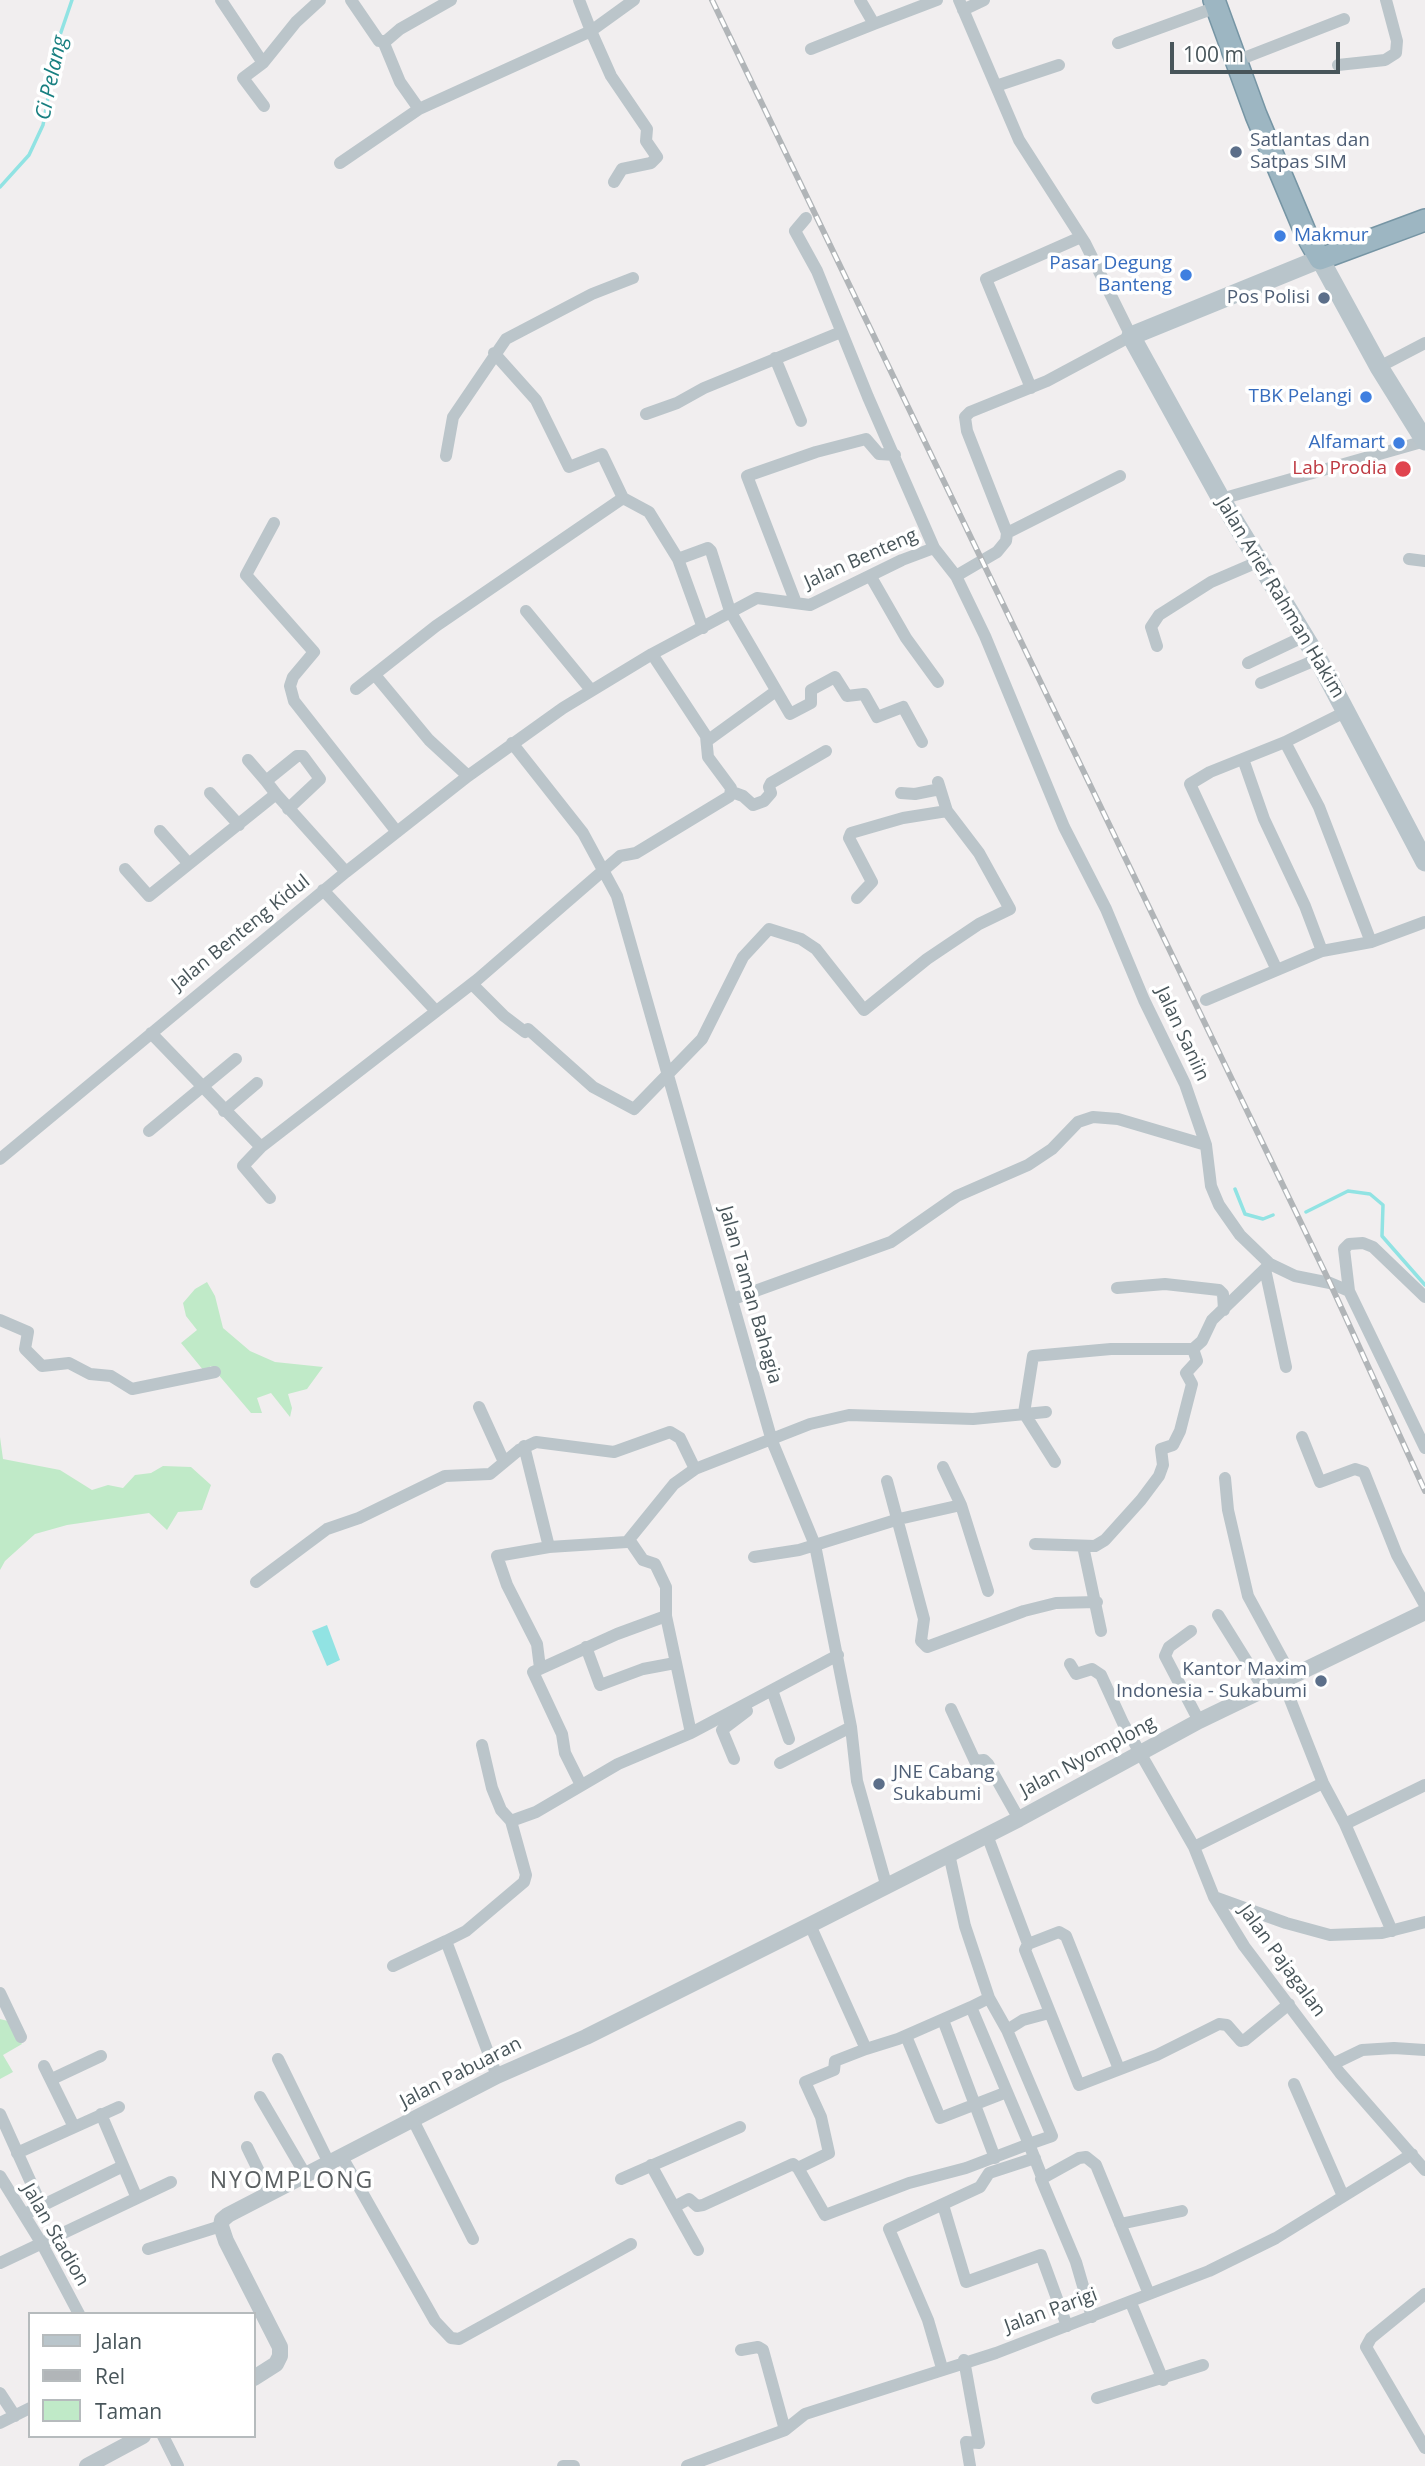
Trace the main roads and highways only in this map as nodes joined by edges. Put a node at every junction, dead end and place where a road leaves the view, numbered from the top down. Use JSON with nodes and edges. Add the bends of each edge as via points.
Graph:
{"nodes":[{"id":1,"x":1216,"y":4,"type":"edge"},
{"id":2,"x":1425,"y":220,"type":"edge"},
{"id":3,"x":1320,"y":259,"type":"junction"},
{"id":4,"x":1425,"y":441,"type":"edge"},
{"id":5,"x":1425,"y":862,"type":"edge"}],
"edges":[{"from":1,"to":3,"type":"highway","via":[[1261,127]]},
{"from":2,"to":3,"type":"highway"},
{"from":3,"to":4,"type":"main road"},
{"from":3,"to":5,"type":"main road","name":"Jalan Arief Rahman Hakim","via":[[1131,336],[1221,499],[1318,659]]}]}
